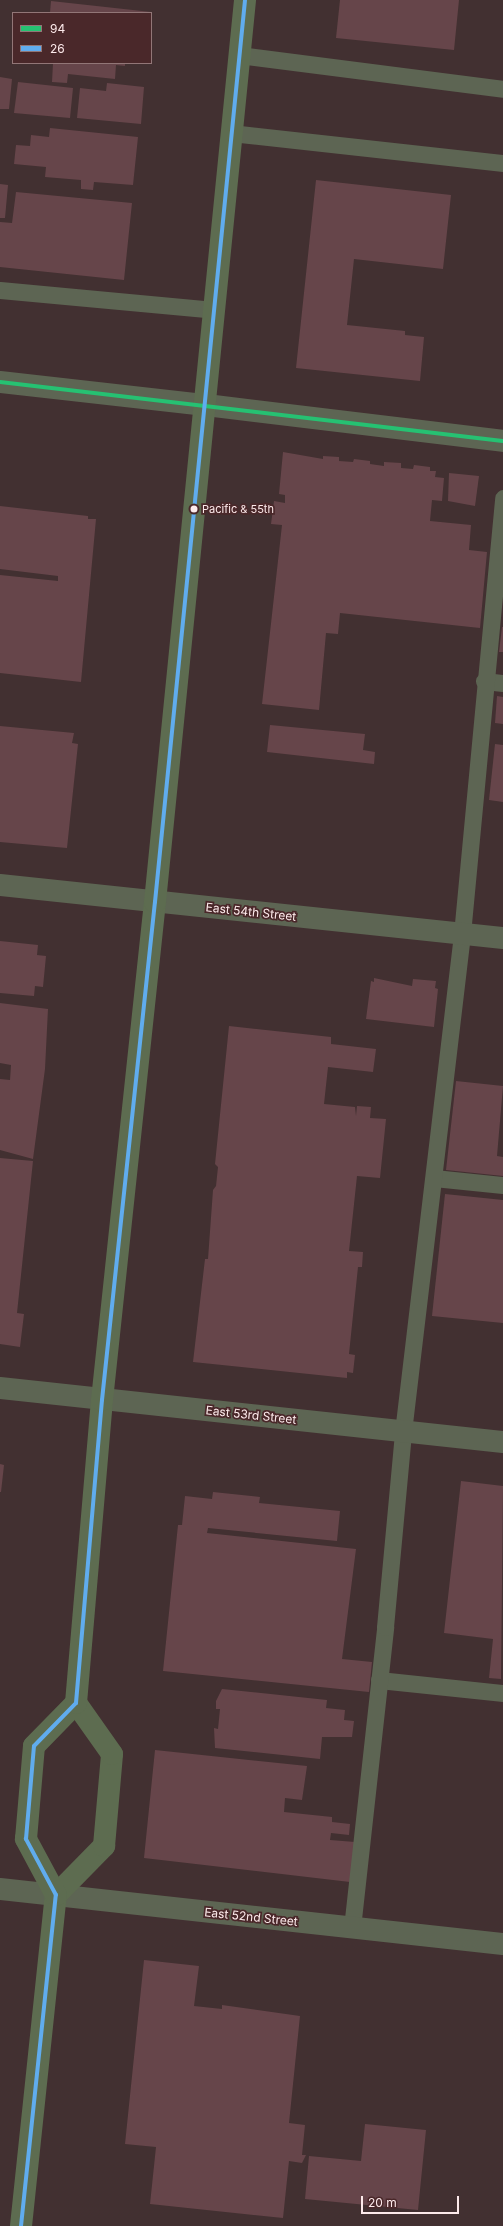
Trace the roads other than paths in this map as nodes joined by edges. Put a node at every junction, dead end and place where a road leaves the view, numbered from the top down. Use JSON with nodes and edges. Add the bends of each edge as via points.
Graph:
{"nodes":[{"id":1,"x":245,"y":0,"type":"edge"},
{"id":2,"x":239,"y":55,"type":"junction"},
{"id":3,"x":503,"y":90,"type":"edge"},
{"id":4,"x":231,"y":133,"type":"junction"},
{"id":5,"x":503,"y":163,"type":"edge"},
{"id":6,"x":0,"y":290,"type":"edge"},
{"id":7,"x":214,"y":310,"type":"junction"},
{"id":8,"x":0,"y":382,"type":"edge"},
{"id":9,"x":206,"y":405,"type":"junction"},
{"id":10,"x":503,"y":441,"type":"edge"},
{"id":11,"x":503,"y":498,"type":"edge"},
{"id":12,"x":484,"y":681,"type":"junction"},
{"id":13,"x":503,"y":683,"type":"edge"},
{"id":14,"x":0,"y":885,"type":"edge"},
{"id":15,"x":156,"y":902,"type":"junction"},
{"id":16,"x":462,"y":934,"type":"junction"},
{"id":17,"x":503,"y":938,"type":"edge"},
{"id":18,"x":434,"y":1178,"type":"junction"},
{"id":19,"x":503,"y":1184,"type":"edge"},
{"id":20,"x":0,"y":1388,"type":"edge"},
{"id":21,"x":102,"y":1400,"type":"junction"},
{"id":22,"x":403,"y":1432,"type":"junction"},
{"id":23,"x":503,"y":1442,"type":"edge"},
{"id":24,"x":379,"y":1680,"type":"junction"},
{"id":25,"x":503,"y":1693,"type":"edge"},
{"id":26,"x":76,"y":1702,"type":"junction"},
{"id":27,"x":0,"y":1889,"type":"edge"},
{"id":28,"x":56,"y":1895,"type":"junction"},
{"id":29,"x":352,"y":1928,"type":"junction"},
{"id":30,"x":503,"y":1944,"type":"edge"},
{"id":31,"x":21,"y":2226,"type":"edge"}],
"edges":[{"from":1,"to":2,"type":"main road"},
{"from":2,"to":3,"type":"lane","via":[[336,70]]},
{"from":2,"to":4,"type":"main road"},
{"from":4,"to":5,"type":"lane"},
{"from":4,"to":7,"type":"main road"},
{"from":6,"to":7,"type":"lane"},
{"from":7,"to":9,"type":"main road"},
{"from":8,"to":9,"type":"street"},
{"from":9,"to":10,"type":"street"},
{"from":9,"to":15,"type":"main road"},
{"from":11,"to":12,"type":"lane"},
{"from":12,"to":13,"type":"lane"},
{"from":12,"to":16,"type":"lane"},
{"from":14,"to":15,"type":"street","name":"East 54th Street"},
{"from":15,"to":16,"type":"street","name":"East 54th Street"},
{"from":15,"to":21,"type":"main road"},
{"from":16,"to":17,"type":"street","name":"East 54th Street"},
{"from":16,"to":18,"type":"lane"},
{"from":18,"to":19,"type":"lane"},
{"from":18,"to":22,"type":"lane"},
{"from":20,"to":21,"type":"street","name":"East 53rd Street"},
{"from":21,"to":22,"type":"street","name":"East 53rd Street"},
{"from":21,"to":26,"type":"main road"},
{"from":22,"to":23,"type":"street","name":"East 53rd Street"},
{"from":22,"to":24,"type":"lane"},
{"from":24,"to":25,"type":"lane"},
{"from":24,"to":29,"type":"lane"},
{"from":26,"to":28,"type":"main road","via":[[34,1746],[26,1839]]},
{"from":26,"to":28,"type":"main road","via":[[112,1754],[104,1846]]},
{"from":27,"to":28,"type":"street","name":"East 52nd Street"},
{"from":28,"to":29,"type":"street","name":"East 52nd Street"},
{"from":28,"to":31,"type":"main road"},
{"from":29,"to":30,"type":"street","name":"East 52nd Street"}]}
